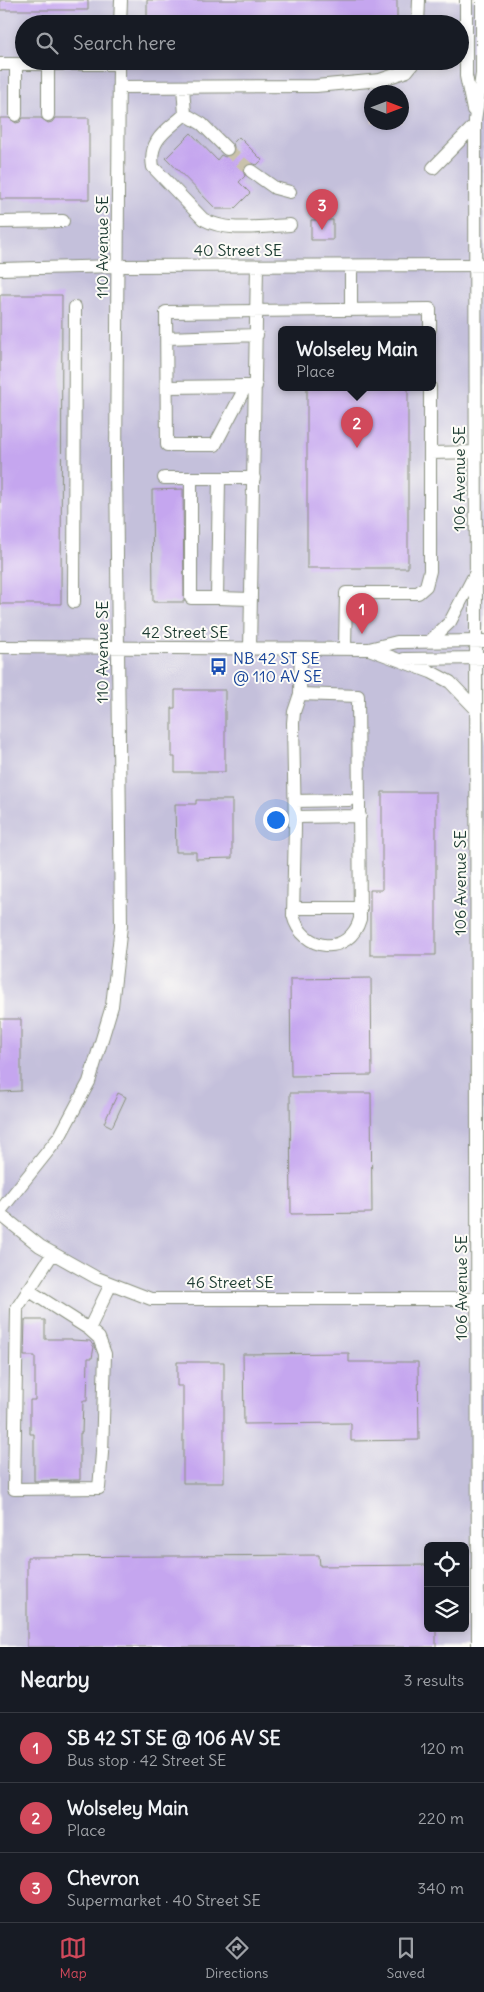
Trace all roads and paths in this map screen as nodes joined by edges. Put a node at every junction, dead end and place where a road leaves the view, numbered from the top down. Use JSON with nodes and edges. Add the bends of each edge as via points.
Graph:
{"nodes":[{"id":1,"x":121,"y":0,"type":"edge"},
{"id":2,"x":419,"y":0,"type":"edge"},
{"id":3,"x":466,"y":0,"type":"edge"},
{"id":4,"x":482,"y":0,"type":"edge"},
{"id":5,"x":120,"y":15,"type":"edge"},
{"id":6,"x":418,"y":15,"type":"edge"},
{"id":7,"x":466,"y":15,"type":"edge"},
{"id":8,"x":0,"y":64,"type":"edge"},
{"id":9,"x":15,"y":64,"type":"edge"},
{"id":10,"x":16,"y":70,"type":"edge"},
{"id":11,"x":48,"y":70,"type":"edge"},
{"id":12,"x":119,"y":70,"type":"edge"},
{"id":13,"x":408,"y":70,"type":"edge"},
{"id":14,"x":466,"y":70,"type":"edge"},
{"id":15,"x":183,"y":86,"type":"junction"},
{"id":16,"x":119,"y":87,"type":"junction"},
{"id":17,"x":185,"y":114,"type":"junction"},
{"id":18,"x":16,"y":115,"type":"dead end"},
{"id":19,"x":48,"y":115,"type":"dead end"},
{"id":20,"x":475,"y":123,"type":"junction"},
{"id":21,"x":227,"y":149,"type":"tunnel mouth"},
{"id":22,"x":433,"y":168,"type":"dead end"},
{"id":23,"x":251,"y":171,"type":"tunnel mouth"},
{"id":24,"x":290,"y":192,"type":"dead end"},
{"id":25,"x":63,"y":221,"type":"dead end"},
{"id":26,"x":0,"y":222,"type":"edge"},
{"id":27,"x":290,"y":225,"type":"dead end"},
{"id":28,"x":480,"y":265,"type":"edge"},
{"id":29,"x":118,"y":266,"type":"junction"},
{"id":30,"x":257,"y":266,"type":"junction"},
{"id":31,"x":351,"y":266,"type":"junction"},
{"id":32,"x":0,"y":269,"type":"edge"},
{"id":33,"x":74,"y":307,"type":"dead end"},
{"id":34,"x":257,"y":310,"type":"junction"},
{"id":35,"x":352,"y":310,"type":"junction"},
{"id":36,"x":430,"y":326,"type":"edge"},
{"id":37,"x":257,"y":335,"type":"junction"},
{"id":38,"x":166,"y":338,"type":"junction"},
{"id":39,"x":251,"y":386,"type":"junction"},
{"id":40,"x":167,"y":387,"type":"junction"},
{"id":41,"x":430,"y":391,"type":"edge"},
{"id":42,"x":476,"y":452,"type":"junction"},
{"id":43,"x":430,"y":453,"type":"junction"},
{"id":44,"x":164,"y":478,"type":"dead end"},
{"id":45,"x":192,"y":478,"type":"junction"},
{"id":46,"x":219,"y":478,"type":"junction"},
{"id":47,"x":254,"y":478,"type":"junction"},
{"id":48,"x":476,"y":571,"type":"junction"},
{"id":49,"x":217,"y":598,"type":"junction"},
{"id":50,"x":251,"y":599,"type":"junction"},
{"id":51,"x":74,"y":602,"type":"dead end"},
{"id":52,"x":430,"y":641,"type":"junction"},
{"id":53,"x":480,"y":641,"type":"edge"},
{"id":54,"x":0,"y":647,"type":"edge"},
{"id":55,"x":118,"y":648,"type":"junction"},
{"id":56,"x":250,"y":649,"type":"junction"},
{"id":57,"x":301,"y":649,"type":"junction"},
{"id":58,"x":345,"y":649,"type":"junction"},
{"id":59,"x":369,"y":649,"type":"junction"},
{"id":60,"x":480,"y":658,"type":"edge"},
{"id":61,"x":394,"y":659,"type":"junction"},
{"id":62,"x":300,"y":694,"type":"junction"},
{"id":63,"x":480,"y":709,"type":"edge"},
{"id":64,"x":348,"y":800,"type":"dead end"},
{"id":65,"x":294,"y":801,"type":"junction"},
{"id":66,"x":480,"y":806,"type":"edge"},
{"id":67,"x":360,"y":816,"type":"junction"},
{"id":68,"x":295,"y":817,"type":"junction"},
{"id":69,"x":293,"y":908,"type":"junction"},
{"id":70,"x":361,"y":908,"type":"junction"},
{"id":71,"x":480,"y":1035,"type":"edge"},
{"id":72,"x":480,"y":1124,"type":"edge"},
{"id":73,"x":0,"y":1212,"type":"edge"},
{"id":74,"x":53,"y":1253,"type":"junction"},
{"id":75,"x":111,"y":1284,"type":"junction"},
{"id":76,"x":28,"y":1290,"type":"junction"},
{"id":77,"x":481,"y":1299,"type":"edge"},
{"id":78,"x":89,"y":1329,"type":"junction"},
{"id":79,"x":481,"y":1426,"type":"edge"},
{"id":80,"x":481,"y":1526,"type":"edge"},
{"id":81,"x":478,"y":1647,"type":"edge"}],
"edges":[{"from":1,"to":5,"type":"street"},
{"from":2,"to":6,"type":"street"},
{"from":3,"to":7,"type":"street","name":"106 Avenue SE"},
{"from":4,"to":20,"type":"street","name":"106 Avenue SE","via":[[482,74]]},
{"from":8,"to":9,"type":"street"},
{"from":10,"to":18,"type":"street"},
{"from":11,"to":19,"type":"street"},
{"from":12,"to":16,"type":"street","name":"110 Avenue SE"},
{"from":13,"to":15,"type":"street","via":[[371,81],[308,86]]},
{"from":14,"to":20,"type":"street","name":"106 Avenue SE"},
{"from":15,"to":16,"type":"street"},
{"from":15,"to":17,"type":"street"},
{"from":16,"to":29,"type":"street","name":"110 Avenue SE"},
{"from":17,"to":21,"type":"street","via":[[202,124]]},
{"from":17,"to":27,"type":"street","via":[[153,147],[154,167],[166,182],[211,223],[223,226]]},
{"from":20,"to":22,"type":"street"},
{"from":20,"to":28,"type":"street","name":"106 Avenue SE"},
{"from":23,"to":24,"type":"street","via":[[275,188]]},
{"from":25,"to":26,"type":"street"},
{"from":28,"to":31,"type":"street","name":"40 Street SE"},
{"from":28,"to":42,"type":"street","name":"106 Avenue SE"},
{"from":29,"to":30,"type":"street","name":"40 Street SE"},
{"from":29,"to":32,"type":"street","name":"40 Street SE"},
{"from":29,"to":55,"type":"street","name":"110 Avenue SE"},
{"from":30,"to":31,"type":"street","name":"40 Street SE"},
{"from":30,"to":34,"type":"street"},
{"from":31,"to":35,"type":"street"},
{"from":33,"to":51,"type":"street"},
{"from":34,"to":35,"type":"street"},
{"from":34,"to":37,"type":"street"},
{"from":34,"to":38,"type":"street","via":[[166,312]]},
{"from":35,"to":36,"type":"street","via":[[430,309]]},
{"from":37,"to":38,"type":"street"},
{"from":37,"to":39,"type":"street"},
{"from":38,"to":40,"type":"street"},
{"from":39,"to":40,"type":"street"},
{"from":39,"to":40,"type":"street","via":[[215,446],[168,445]]},
{"from":39,"to":47,"type":"street"},
{"from":41,"to":43,"type":"street"},
{"from":42,"to":43,"type":"street"},
{"from":42,"to":48,"type":"street","name":"106 Avenue SE"},
{"from":43,"to":58,"type":"street","via":[[430,571],[426,586],[418,593],[346,593]]},
{"from":44,"to":45,"type":"street"},
{"from":45,"to":46,"type":"street"},
{"from":45,"to":49,"type":"street","via":[[192,598]]},
{"from":46,"to":47,"type":"street"},
{"from":46,"to":49,"type":"street"},
{"from":47,"to":50,"type":"street"},
{"from":48,"to":52,"type":"street","via":[[450,622]]},
{"from":48,"to":53,"type":"street","name":"106 Avenue SE"},
{"from":49,"to":50,"type":"street"},
{"from":50,"to":56,"type":"street"},
{"from":52,"to":53,"type":"street","name":"42 Street SE"},
{"from":52,"to":59,"type":"street","name":"42 Street SE","via":[[397,642]]},
{"from":53,"to":60,"type":"street","name":"106 Avenue SE"},
{"from":54,"to":55,"type":"street","name":"42 Street SE"},
{"from":55,"to":56,"type":"street","name":"42 Street SE"},
{"from":55,"to":73,"type":"street","name":"110 Avenue SE","via":[[121,926],[112,1006],[89,1082],[64,1128]]},
{"from":56,"to":57,"type":"street","name":"42 Street SE"},
{"from":57,"to":58,"type":"street","name":"42 Street SE"},
{"from":57,"to":62,"type":"street"},
{"from":58,"to":59,"type":"street","name":"42 Street SE"},
{"from":59,"to":61,"type":"street","name":"42 Street SE"},
{"from":60,"to":61,"type":"street","name":"42 Street SE"},
{"from":60,"to":63,"type":"street","name":"106 Avenue SE"},
{"from":61,"to":63,"type":"street","via":[[450,682]]},
{"from":62,"to":65,"type":"street","via":[[293,723]]},
{"from":62,"to":67,"type":"street","via":[[358,696]]},
{"from":63,"to":66,"type":"street","name":"106 Avenue SE","via":[[476,725]]},
{"from":64,"to":65,"type":"street"},
{"from":65,"to":68,"type":"street"},
{"from":66,"to":71,"type":"street","name":"106 Avenue SE"},
{"from":67,"to":68,"type":"street"},
{"from":67,"to":70,"type":"street"},
{"from":68,"to":69,"type":"street"},
{"from":69,"to":70,"type":"street"},
{"from":69,"to":70,"type":"street","via":[[296,925],[303,934],[315,943],[331,946],[348,940],[357,930]]},
{"from":71,"to":72,"type":"street","name":"106 Avenue SE"},
{"from":72,"to":77,"type":"street","name":"106 Avenue SE"},
{"from":73,"to":74,"type":"street","name":"46 Street SE"},
{"from":74,"to":75,"type":"street","name":"46 Street SE"},
{"from":74,"to":76,"type":"street"},
{"from":75,"to":77,"type":"street","name":"46 Street SE","via":[[151,1299]]},
{"from":75,"to":78,"type":"street"},
{"from":76,"to":78,"type":"street"},
{"from":76,"to":78,"type":"street","via":[[17,1308],[14,1489],[99,1488],[104,1354],[99,1338]]},
{"from":77,"to":79,"type":"street","name":"106 Avenue SE"},
{"from":79,"to":80,"type":"street","name":"106 Avenue SE"},
{"from":80,"to":81,"type":"street","name":"106 Avenue SE"}]}
